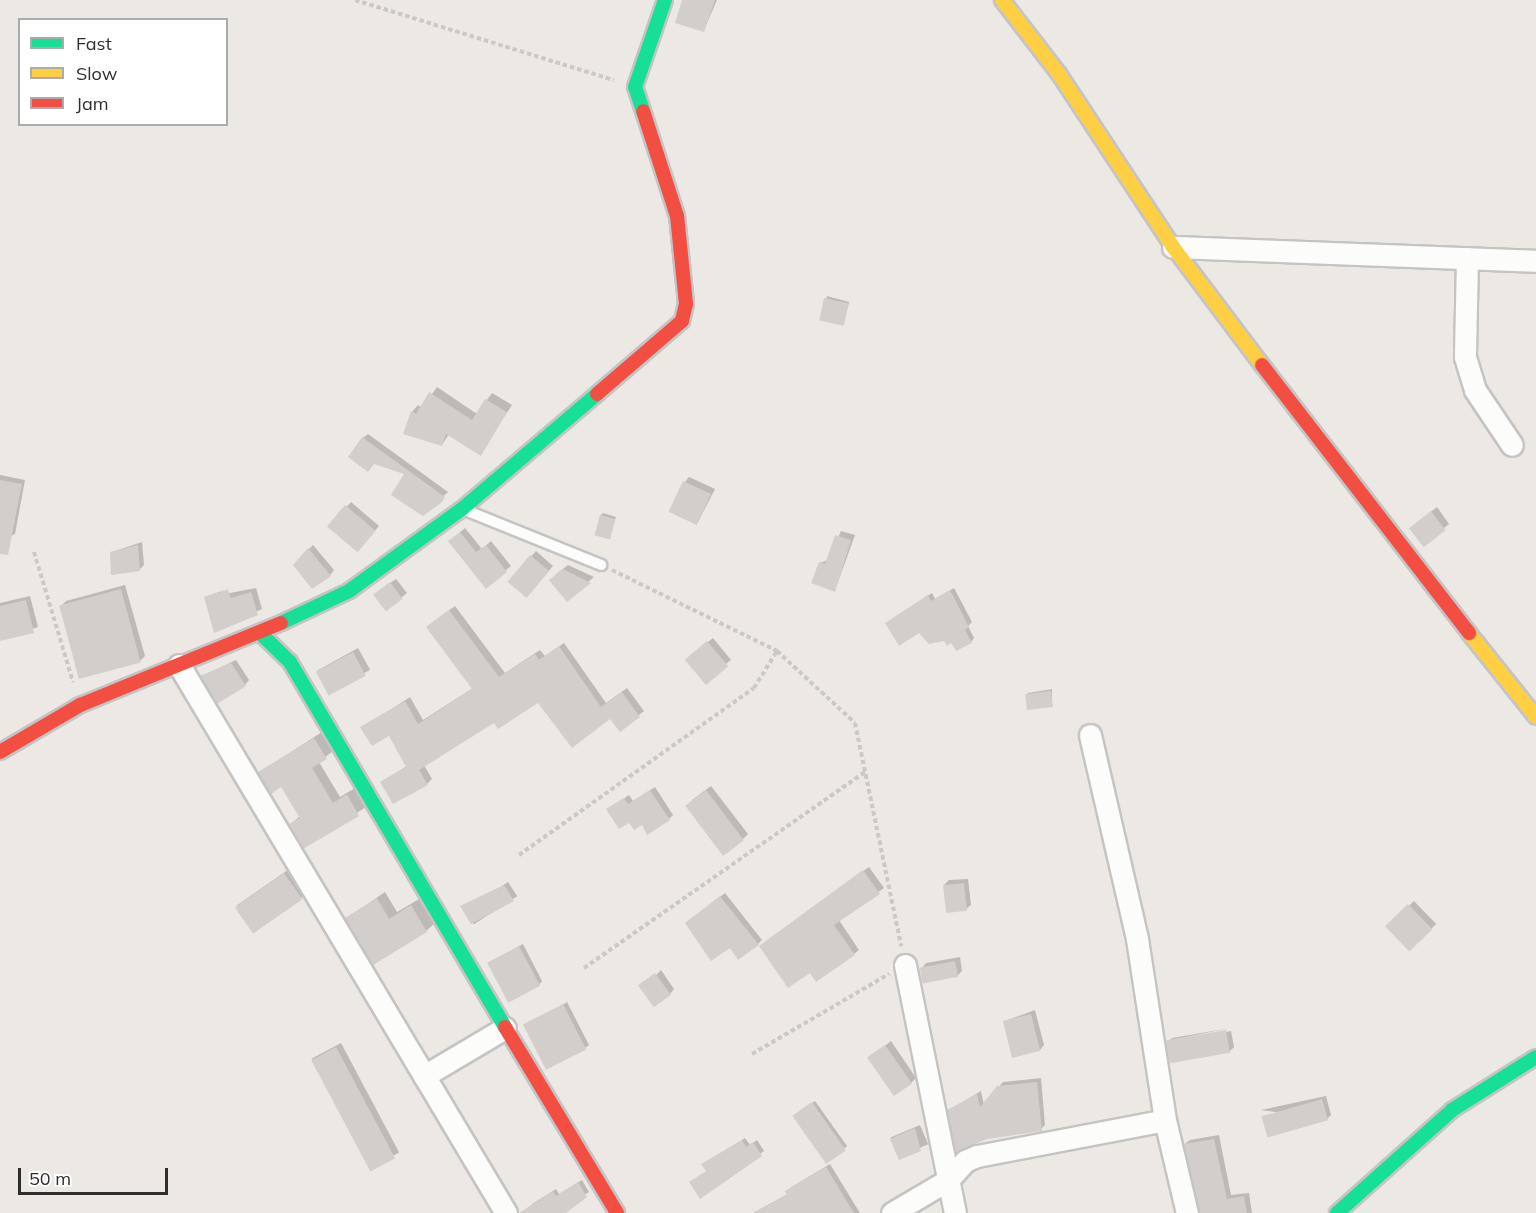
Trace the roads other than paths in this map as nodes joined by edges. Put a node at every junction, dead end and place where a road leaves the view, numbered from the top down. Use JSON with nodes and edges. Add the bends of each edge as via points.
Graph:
{"nodes":[{"id":1,"x":665,"y":0,"type":"edge"},
{"id":2,"x":1002,"y":0,"type":"edge"},
{"id":3,"x":1173,"y":247,"type":"junction"},
{"id":4,"x":1467,"y":258,"type":"junction"},
{"id":5,"x":1536,"y":261,"type":"edge"},
{"id":6,"x":1512,"y":445,"type":"dead end"},
{"id":7,"x":462,"y":509,"type":"junction"},
{"id":8,"x":601,"y":565,"type":"road end"},
{"id":9,"x":260,"y":633,"type":"junction"},
{"id":10,"x":179,"y":665,"type":"junction"},
{"id":11,"x":1536,"y":717,"type":"edge"},
{"id":12,"x":1090,"y":735,"type":"dead end"},
{"id":13,"x":0,"y":752,"type":"edge"},
{"id":14,"x":905,"y":965,"type":"road end"},
{"id":15,"x":505,"y":1028,"type":"junction"},
{"id":16,"x":1536,"y":1057,"type":"edge"},
{"id":17,"x":424,"y":1076,"type":"junction"},
{"id":18,"x":1165,"y":1120,"type":"junction"},
{"id":19,"x":948,"y":1180,"type":"junction"},
{"id":20,"x":506,"y":1213,"type":"edge"},
{"id":21,"x":617,"y":1213,"type":"edge"},
{"id":22,"x":892,"y":1213,"type":"edge"},
{"id":23,"x":955,"y":1213,"type":"edge"},
{"id":24,"x":1187,"y":1213,"type":"edge"},
{"id":25,"x":1337,"y":1213,"type":"edge"}],
"edges":[{"from":1,"to":7,"type":"street","via":[[635,87],[677,216],[686,304],[682,321]]},
{"from":2,"to":3,"type":"street","via":[[1059,74]]},
{"from":3,"to":4,"type":"street"},
{"from":3,"to":11,"type":"street","via":[[1410,559]]},
{"from":4,"to":5,"type":"street"},
{"from":4,"to":6,"type":"street","via":[[1465,357],[1475,390]]},
{"from":7,"to":8,"type":"lane"},
{"from":7,"to":9,"type":"street","via":[[349,591]]},
{"from":9,"to":10,"type":"street"},
{"from":9,"to":15,"type":"street","via":[[290,662]]},
{"from":10,"to":13,"type":"street","via":[[80,705]]},
{"from":10,"to":17,"type":"street"},
{"from":12,"to":18,"type":"street","via":[[1137,939]]},
{"from":14,"to":19,"type":"street"},
{"from":15,"to":17,"type":"street"},
{"from":15,"to":21,"type":"street"},
{"from":16,"to":25,"type":"street","via":[[1452,1110]]},
{"from":17,"to":20,"type":"street"},
{"from":18,"to":19,"type":"street","via":[[977,1156],[965,1161]]},
{"from":18,"to":24,"type":"street"},
{"from":19,"to":22,"type":"street"},
{"from":19,"to":23,"type":"street"}]}
